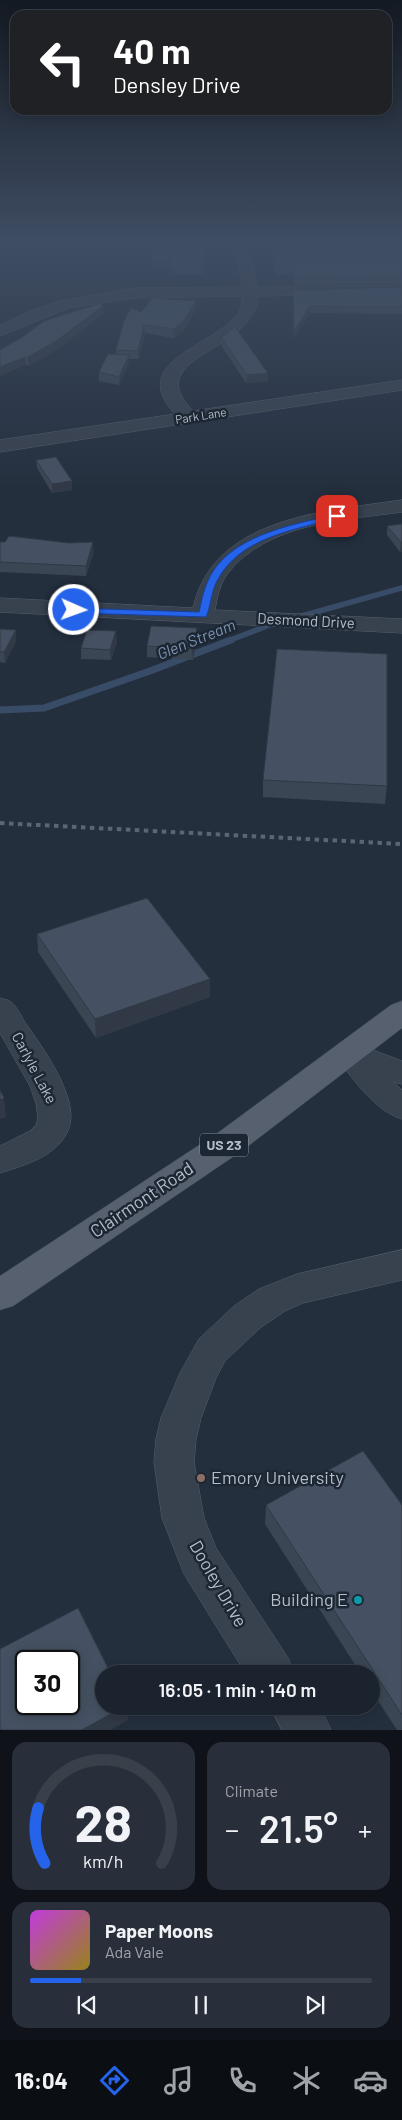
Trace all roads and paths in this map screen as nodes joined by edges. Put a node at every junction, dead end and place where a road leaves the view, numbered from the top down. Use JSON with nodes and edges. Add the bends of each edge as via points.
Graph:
{"nodes":[{"id":1,"x":234,"y":327,"type":"edge"},
{"id":2,"x":402,"y":385,"type":"edge"},
{"id":3,"x":189,"y":418,"type":"junction"},
{"id":4,"x":0,"y":446,"type":"edge"},
{"id":5,"x":402,"y":506,"type":"edge"},
{"id":6,"x":0,"y":605,"type":"edge"},
{"id":7,"x":202,"y":615,"type":"junction"},
{"id":8,"x":402,"y":626,"type":"edge"},
{"id":9,"x":0,"y":1009,"type":"edge"},
{"id":10,"x":402,"y":1012,"type":"edge"},
{"id":11,"x":349,"y":1052,"type":"junction"},
{"id":12,"x":402,"y":1073,"type":"edge"},
{"id":13,"x":402,"y":1107,"type":"edge"},
{"id":14,"x":0,"y":1160,"type":"edge"},
{"id":15,"x":402,"y":1265,"type":"edge"},
{"id":16,"x":0,"y":1295,"type":"edge"},
{"id":17,"x":266,"y":1665,"type":"edge"}],
"edges":[{"from":1,"to":3,"type":"street","via":[[179,363],[172,372],[170,396]]},
{"from":2,"to":3,"type":"street","name":"Park Lane"},
{"from":3,"to":4,"type":"street","name":"Park Lane"},
{"from":5,"to":7,"type":"street","via":[[312,521],[254,541],[231,556],[218,570],[208,589]]},
{"from":6,"to":7,"type":"street","name":"Desmond Drive"},
{"from":7,"to":8,"type":"street","name":"Desmond Drive"},
{"from":9,"to":14,"type":"street","name":"Carlyle Lake","via":[[30,1054],[52,1096],[56,1111],[53,1128],[38,1144]]},
{"from":10,"to":11,"type":"main road","name":"Clairmont Road","number":"US 23"},
{"from":11,"to":12,"type":"street"},
{"from":11,"to":13,"type":"street","via":[[385,1094]]},
{"from":11,"to":16,"type":"main road","name":"Clairmont Road","number":"US 23","via":[[231,1141]]},
{"from":15,"to":17,"type":"street","name":"Dooley Drive","via":[[296,1289],[247,1317],[212,1350],[195,1381],[181,1418],[174,1462],[183,1518],[199,1560]]}]}
